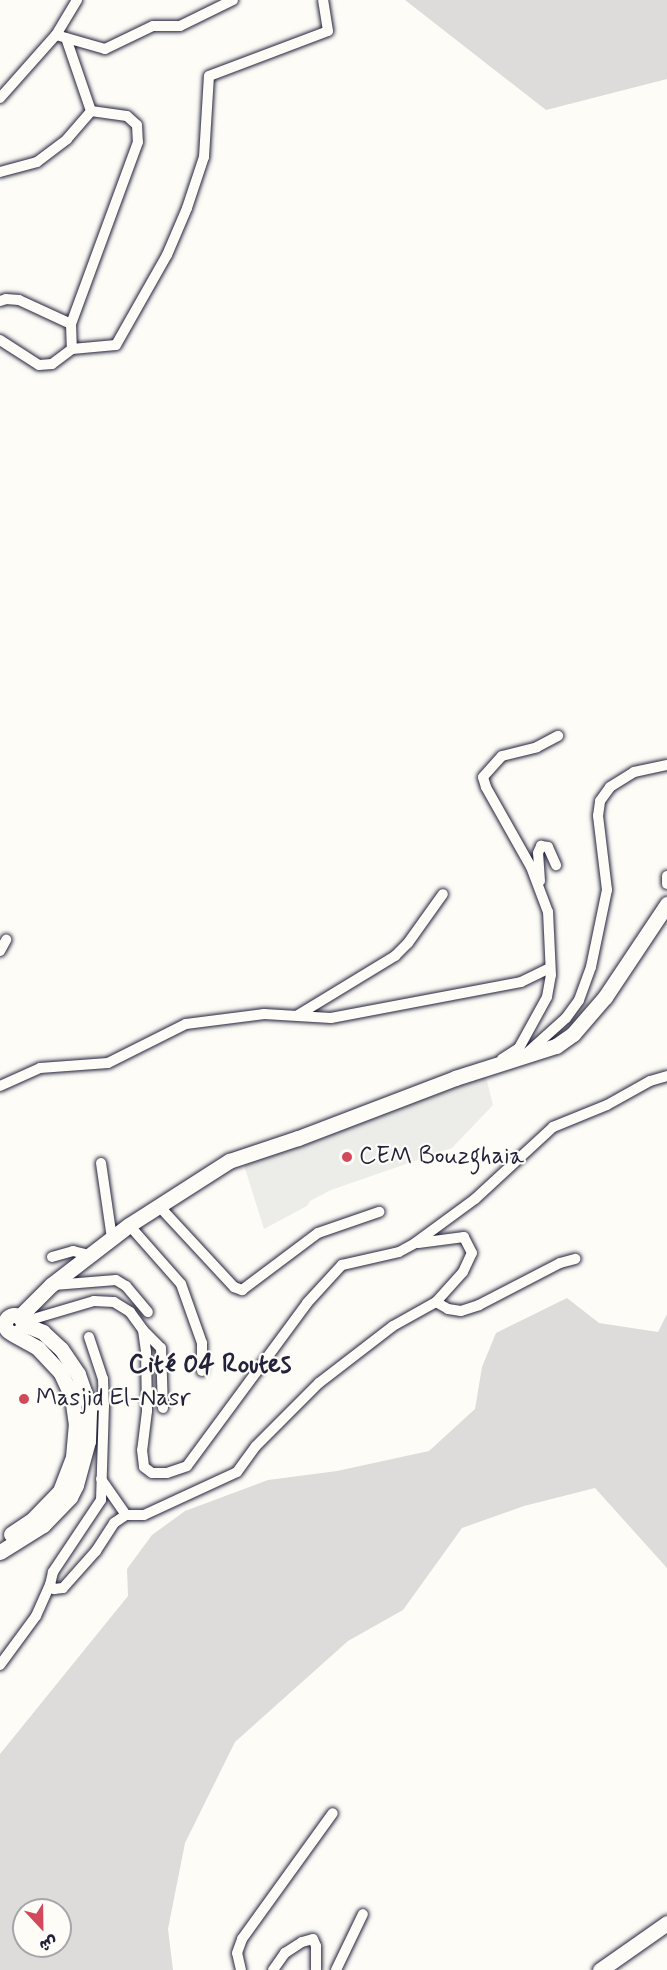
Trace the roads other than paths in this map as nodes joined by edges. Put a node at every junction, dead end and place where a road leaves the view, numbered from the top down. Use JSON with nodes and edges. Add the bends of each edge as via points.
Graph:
{"nodes":[{"id":1,"x":77,"y":0,"type":"edge"},
{"id":2,"x":233,"y":0,"type":"edge"},
{"id":3,"x":323,"y":0,"type":"edge"},
{"id":4,"x":61,"y":36,"type":"junction"},
{"id":5,"x":0,"y":98,"type":"edge"},
{"id":6,"x":91,"y":111,"type":"junction"},
{"id":7,"x":0,"y":172,"type":"edge"},
{"id":8,"x":0,"y":301,"type":"edge"},
{"id":9,"x":72,"y":324,"type":"junction"},
{"id":10,"x":0,"y":340,"type":"edge"},
{"id":11,"x":72,"y":349,"type":"junction"},
{"id":12,"x":558,"y":736,"type":"dead end"},
{"id":13,"x":667,"y":765,"type":"edge"},
{"id":14,"x":556,"y":865,"type":"dead end"},
{"id":15,"x":667,"y":876,"type":"edge"},
{"id":16,"x":667,"y":885,"type":"edge"},
{"id":17,"x":540,"y":890,"type":"junction"},
{"id":18,"x":443,"y":894,"type":"dead end"},
{"id":19,"x":667,"y":904,"type":"edge"},
{"id":20,"x":6,"y":940,"type":"dead end"},
{"id":21,"x":0,"y":951,"type":"edge"},
{"id":22,"x":550,"y":968,"type":"junction"},
{"id":23,"x":298,"y":1015,"type":"junction"},
{"id":24,"x":520,"y":1059,"type":"junction"},
{"id":25,"x":487,"y":1069,"type":"junction"},
{"id":26,"x":667,"y":1076,"type":"edge"},
{"id":27,"x":0,"y":1086,"type":"edge"},
{"id":28,"x":101,"y":1163,"type":"dead end"},
{"id":29,"x":158,"y":1205,"type":"junction"},
{"id":30,"x":379,"y":1212,"type":"dead end"},
{"id":31,"x":129,"y":1225,"type":"junction"},
{"id":32,"x":112,"y":1238,"type":"junction"},
{"id":33,"x":415,"y":1243,"type":"junction"},
{"id":34,"x":89,"y":1255,"type":"junction"},
{"id":35,"x":52,"y":1257,"type":"dead end"},
{"id":36,"x":574,"y":1259,"type":"dead end"},
{"id":37,"x":74,"y":1266,"type":"junction"},
{"id":38,"x":86,"y":1281,"type":"junction"},
{"id":39,"x":51,"y":1285,"type":"junction"},
{"id":40,"x":436,"y":1302,"type":"junction"},
{"id":41,"x":148,"y":1312,"type":"dead end"},
{"id":42,"x":14,"y":1326,"type":"edge"},
{"id":43,"x":142,"y":1330,"type":"junction"},
{"id":44,"x":89,"y":1337,"type":"dead end"},
{"id":45,"x":202,"y":1371,"type":"dead end"},
{"id":46,"x":97,"y":1405,"type":"junction"},
{"id":47,"x":163,"y":1408,"type":"dead end"},
{"id":48,"x":101,"y":1479,"type":"junction"},
{"id":49,"x":126,"y":1515,"type":"junction"},
{"id":50,"x":0,"y":1541,"type":"edge"},
{"id":51,"x":0,"y":1552,"type":"edge"},
{"id":52,"x":50,"y":1585,"type":"junction"},
{"id":53,"x":0,"y":1665,"type":"edge"},
{"id":54,"x":333,"y":1813,"type":"dead end"},
{"id":55,"x":363,"y":1914,"type":"dead end"},
{"id":56,"x":667,"y":1923,"type":"edge"},
{"id":57,"x":241,"y":1970,"type":"edge"},
{"id":58,"x":273,"y":1970,"type":"edge"},
{"id":59,"x":316,"y":1970,"type":"edge"},
{"id":60,"x":336,"y":1970,"type":"edge"},
{"id":61,"x":600,"y":1970,"type":"edge"}],
"edges":[{"from":1,"to":4,"type":"street"},
{"from":2,"to":4,"type":"street","via":[[180,26],[153,26],[105,49]]},
{"from":3,"to":11,"type":"street","via":[[328,31],[209,76],[204,157],[167,255],[116,345]]},
{"from":4,"to":5,"type":"street"},
{"from":4,"to":6,"type":"street"},
{"from":6,"to":7,"type":"street","via":[[67,139],[37,162]]},
{"from":6,"to":9,"type":"street","via":[[127,116],[136,125],[138,142]]},
{"from":8,"to":9,"type":"street","via":[[19,300]]},
{"from":9,"to":11,"type":"street"},
{"from":10,"to":11,"type":"street","via":[[39,365],[52,364]]},
{"from":12,"to":17,"type":"street","via":[[537,747],[502,756],[483,777]]},
{"from":13,"to":24,"type":"street","via":[[634,772],[610,787],[600,801],[598,816],[607,890],[591,967],[579,1000],[566,1018]]},
{"from":14,"to":17,"type":"street","via":[[548,846],[541,846]]},
{"from":15,"to":16,"type":"street"},
{"from":17,"to":22,"type":"street","via":[[548,912]]},
{"from":18,"to":23,"type":"street","via":[[395,956]]},
{"from":19,"to":24,"type":"street","via":[[605,998],[573,1034],[556,1046]]},
{"from":20,"to":21,"type":"street"},
{"from":22,"to":23,"type":"street","via":[[521,982],[331,1018]]},
{"from":22,"to":25,"type":"street","via":[[547,997],[519,1048]]},
{"from":23,"to":27,"type":"street","via":[[264,1014],[186,1024],[108,1063],[40,1068]]},
{"from":24,"to":25,"type":"street"},
{"from":25,"to":29,"type":"street","via":[[229,1161]]},
{"from":26,"to":33,"type":"street","via":[[553,1127],[475,1199]]},
{"from":28,"to":32,"type":"street"},
{"from":29,"to":30,"type":"street","via":[[234,1287],[242,1290],[318,1233]]},
{"from":29,"to":31,"type":"street"},
{"from":31,"to":32,"type":"street"},
{"from":31,"to":45,"type":"street","via":[[181,1284],[202,1343]]},
{"from":32,"to":34,"type":"street"},
{"from":33,"to":40,"type":"street","via":[[464,1237],[472,1253],[463,1272]]},
{"from":33,"to":43,"type":"street","via":[[399,1252],[342,1265],[331,1275],[188,1466],[167,1473],[152,1473],[144,1467],[147,1411]]},
{"from":34,"to":35,"type":"street","via":[[73,1251]]},
{"from":34,"to":37,"type":"street"},
{"from":36,"to":40,"type":"street","via":[[461,1311]]},
{"from":37,"to":38,"type":"street"},
{"from":37,"to":39,"type":"street"},
{"from":38,"to":39,"type":"street"},
{"from":38,"to":41,"type":"street","via":[[116,1280]]},
{"from":39,"to":42,"type":"street"},
{"from":40,"to":49,"type":"street","via":[[393,1326],[319,1383],[256,1446],[237,1472],[144,1515]]},
{"from":42,"to":43,"type":"street","via":[[104,1300],[123,1306]]},
{"from":42,"to":46,"type":"street","via":[[43,1332],[61,1349]]},
{"from":42,"to":50,"type":"street","via":[[61,1373],[72,1397],[76,1425],[73,1457],[60,1491],[33,1519]]},
{"from":43,"to":47,"type":"street","via":[[161,1348]]},
{"from":44,"to":46,"type":"street","via":[[103,1379]]},
{"from":46,"to":48,"type":"street"},
{"from":46,"to":51,"type":"street","via":[[80,1474],[70,1497],[43,1525]]},
{"from":48,"to":49,"type":"street"},
{"from":48,"to":52,"type":"street","via":[[101,1500],[63,1555]]},
{"from":49,"to":52,"type":"street","via":[[114,1523],[96,1551],[63,1588]]},
{"from":52,"to":53,"type":"street","via":[[36,1616]]},
{"from":54,"to":57,"type":"street","via":[[242,1939],[237,1953]]},
{"from":55,"to":60,"type":"street"},
{"from":56,"to":61,"type":"street"},
{"from":58,"to":59,"type":"street","via":[[285,1953],[313,1939]]}]}
